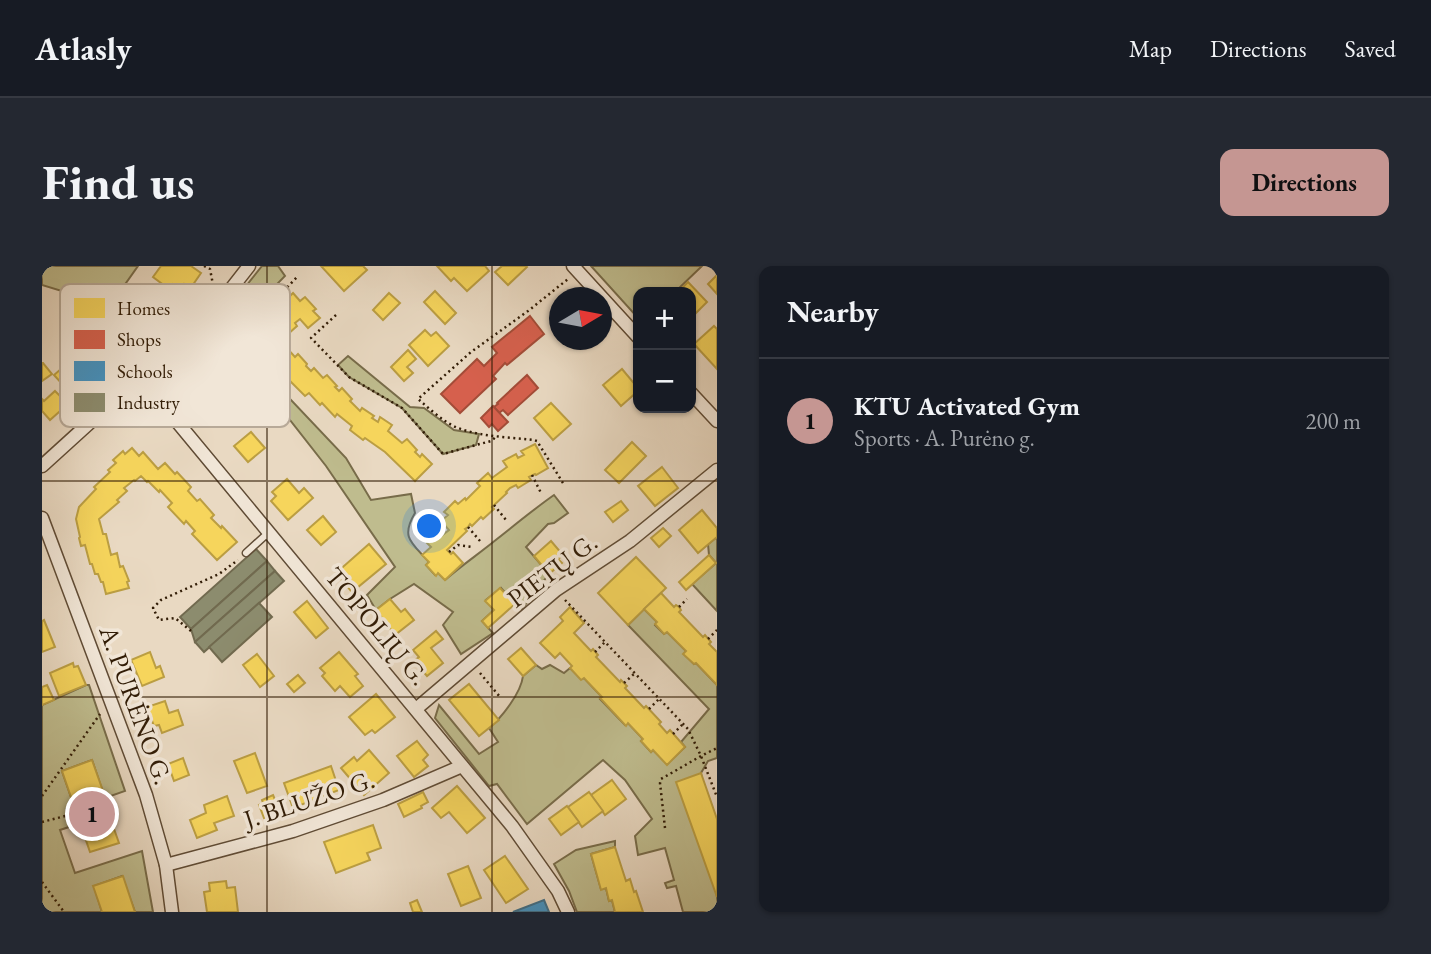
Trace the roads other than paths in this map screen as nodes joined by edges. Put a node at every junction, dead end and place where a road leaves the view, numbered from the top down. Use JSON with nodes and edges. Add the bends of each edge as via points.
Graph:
{"nodes":[{"id":1,"x":249,"y":266,"type":"edge"},
{"id":2,"x":575,"y":268,"type":"edge"},
{"id":3,"x":235,"y":284,"type":"edge"},
{"id":4,"x":633,"y":332,"type":"edge"},
{"id":5,"x":696,"y":398,"type":"edge"},
{"id":6,"x":717,"y":421,"type":"edge"},
{"id":7,"x":85,"y":427,"type":"edge"},
{"id":8,"x":182,"y":427,"type":"edge"},
{"id":9,"x":42,"y":466,"type":"edge"},
{"id":10,"x":717,"y":470,"type":"edge"},
{"id":11,"x":42,"y":518,"type":"edge"},
{"id":12,"x":269,"y":532,"type":"junction"},
{"id":13,"x":246,"y":553,"type":"road end"},
{"id":14,"x":416,"y":709,"type":"junction"},
{"id":15,"x":462,"y":766,"type":"junction"},
{"id":16,"x":166,"y":865,"type":"junction"},
{"id":17,"x":172,"y":912,"type":"edge"},
{"id":18,"x":568,"y":912,"type":"edge"}],
"edges":[{"from":1,"to":3,"type":"street"},
{"from":2,"to":4,"type":"street"},
{"from":5,"to":6,"type":"street"},
{"from":7,"to":9,"type":"street"},
{"from":8,"to":12,"type":"street","name":"TOPOLIŲ G."},
{"from":10,"to":14,"type":"street","name":"PIETŲ G.","via":[[630,541],[556,590]]},
{"from":11,"to":16,"type":"street","name":"A. PURĖNO G.","via":[[146,795]]},
{"from":12,"to":13,"type":"lane"},
{"from":12,"to":14,"type":"street","name":"TOPOLIŲ G."},
{"from":14,"to":15,"type":"street","name":"TOPOLIŲ G."},
{"from":15,"to":16,"type":"street","name":"J. BLUŽO G.","via":[[293,831]]},
{"from":15,"to":18,"type":"street","name":"TOPOLIŲ G.","via":[[519,835]]},
{"from":16,"to":17,"type":"street","name":"A. PURĖNO G."}]}
